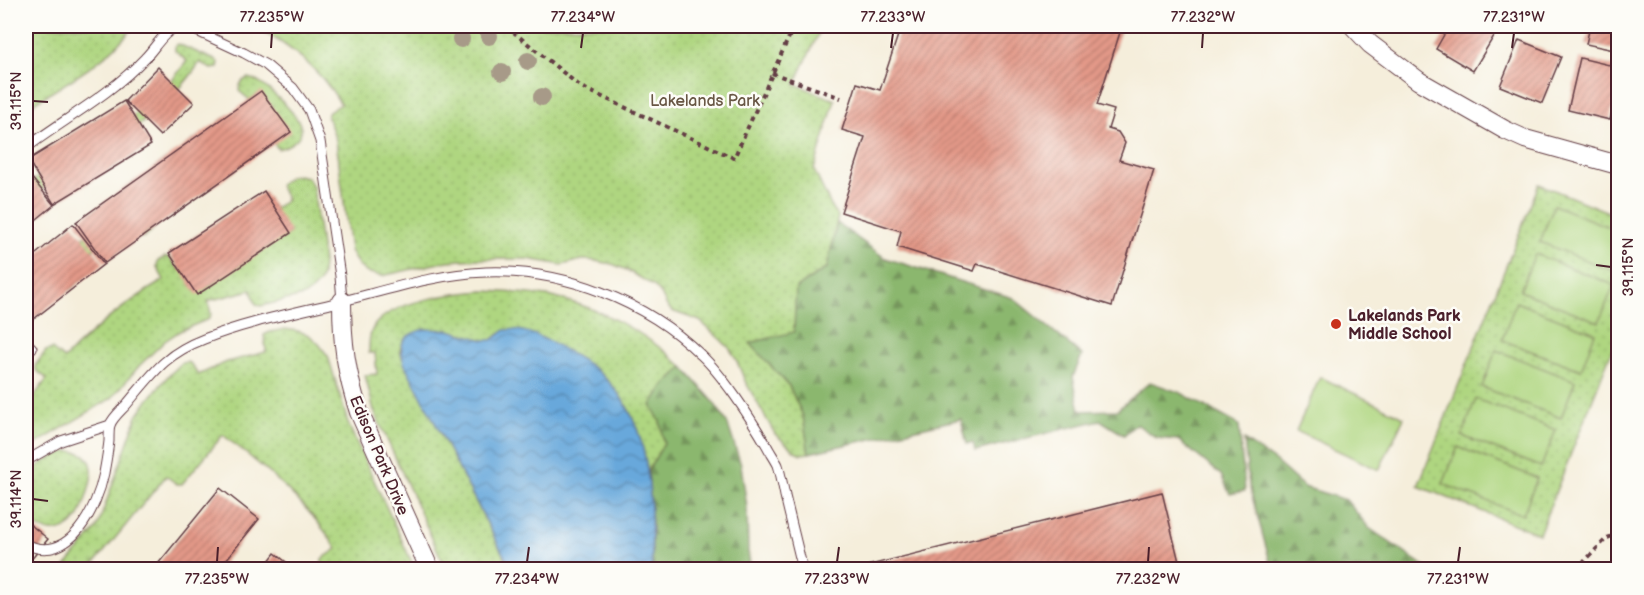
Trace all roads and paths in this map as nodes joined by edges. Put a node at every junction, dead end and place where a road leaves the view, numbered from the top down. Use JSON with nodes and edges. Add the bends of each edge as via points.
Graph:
{"nodes":[{"id":1,"x":178,"y":26,"type":"edge"},
{"id":2,"x":186,"y":26,"type":"edge"},
{"id":3,"x":506,"y":26,"type":"edge"},
{"id":4,"x":794,"y":26,"type":"edge"},
{"id":5,"x":1353,"y":26,"type":"edge"},
{"id":6,"x":772,"y":73,"type":"junction"},
{"id":7,"x":841,"y":98,"type":"dead end"},
{"id":8,"x":26,"y":148,"type":"edge"},
{"id":9,"x":1618,"y":165,"type":"edge"},
{"id":10,"x":342,"y":301,"type":"junction"},
{"id":11,"x":110,"y":425,"type":"junction"},
{"id":12,"x":26,"y":461,"type":"edge"},
{"id":13,"x":1618,"y":534,"type":"edge"},
{"id":14,"x":26,"y":544,"type":"edge"},
{"id":15,"x":430,"y":570,"type":"edge"},
{"id":16,"x":803,"y":570,"type":"edge"},
{"id":17,"x":1576,"y":570,"type":"edge"}],
"edges":[{"from":1,"to":8,"type":"lane","via":[[168,31],[113,88]]},
{"from":2,"to":10,"type":"lane","via":[[266,66],[293,88],[309,110],[324,164]]},
{"from":3,"to":6,"type":"path","via":[[581,87],[734,158]]},
{"from":4,"to":6,"type":"path"},
{"from":5,"to":9,"type":"street","via":[[1419,81],[1505,130]]},
{"from":6,"to":7,"type":"path"},
{"from":10,"to":11,"type":"lane","via":[[240,326],[177,351],[156,368]]},
{"from":10,"to":15,"type":"street","name":"Edison Park Drive","via":[[343,348],[358,412]]},
{"from":10,"to":16,"type":"lane","via":[[423,280],[488,272],[551,278],[583,286],[634,307],[701,354],[750,417],[777,464]]},
{"from":11,"to":12,"type":"lane","via":[[61,441]]},
{"from":11,"to":14,"type":"lane","via":[[101,487],[84,522],[58,547],[38,549]]},
{"from":13,"to":17,"type":"path","via":[[1607,538]]}]}
